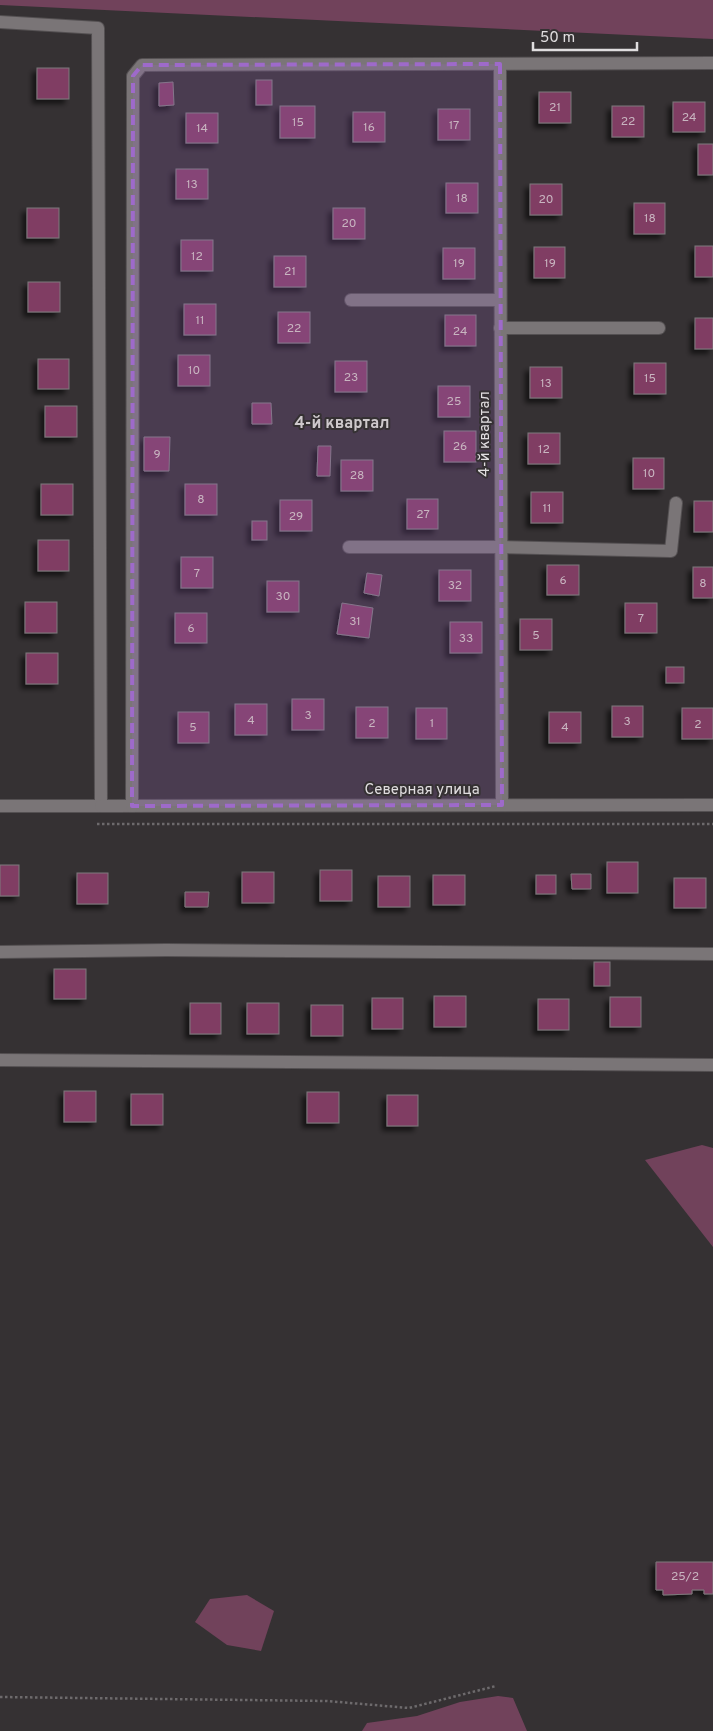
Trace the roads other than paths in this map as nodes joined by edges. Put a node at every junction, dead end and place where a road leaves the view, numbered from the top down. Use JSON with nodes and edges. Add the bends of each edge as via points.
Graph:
{"nodes":[{"id":1,"x":0,"y":22,"type":"edge"},
{"id":2,"x":713,"y":63,"type":"edge"},
{"id":3,"x":500,"y":64,"type":"junction"},
{"id":4,"x":351,"y":300,"type":"dead end"},
{"id":5,"x":500,"y":300,"type":"junction"},
{"id":6,"x":500,"y":328,"type":"junction"},
{"id":7,"x":658,"y":328,"type":"dead end"},
{"id":8,"x":676,"y":503,"type":"dead end"},
{"id":9,"x":349,"y":547,"type":"dead end"},
{"id":10,"x":501,"y":547,"type":"junction"},
{"id":11,"x":502,"y":805,"type":"junction"},
{"id":12,"x":713,"y":805,"type":"edge"},
{"id":13,"x":0,"y":806,"type":"edge"},
{"id":14,"x":101,"y":806,"type":"junction"},
{"id":15,"x":132,"y":806,"type":"junction"},
{"id":16,"x":0,"y":952,"type":"edge"},
{"id":17,"x":713,"y":954,"type":"edge"},
{"id":18,"x":0,"y":1060,"type":"edge"},
{"id":19,"x":713,"y":1065,"type":"edge"}],
"edges":[{"from":1,"to":14,"type":"street","via":[[98,28]]},
{"from":2,"to":3,"type":"street"},
{"from":3,"to":5,"type":"street","name":"4-й квартал"},
{"from":3,"to":15,"type":"street","via":[[142,65],[132,76]]},
{"from":4,"to":5,"type":"street"},
{"from":5,"to":6,"type":"street","name":"4-й квартал"},
{"from":6,"to":7,"type":"street"},
{"from":6,"to":10,"type":"street","name":"4-й квартал"},
{"from":8,"to":10,"type":"street","via":[[671,551]]},
{"from":9,"to":10,"type":"street"},
{"from":10,"to":11,"type":"street","name":"4-й квартал"},
{"from":11,"to":12,"type":"street","name":"Северная улица"},
{"from":11,"to":15,"type":"street","name":"Северная улица"},
{"from":13,"to":14,"type":"street","name":"Северная улица"},
{"from":14,"to":15,"type":"street","name":"Северная улица"},
{"from":16,"to":17,"type":"street","via":[[195,950]]},
{"from":18,"to":19,"type":"street"}]}
